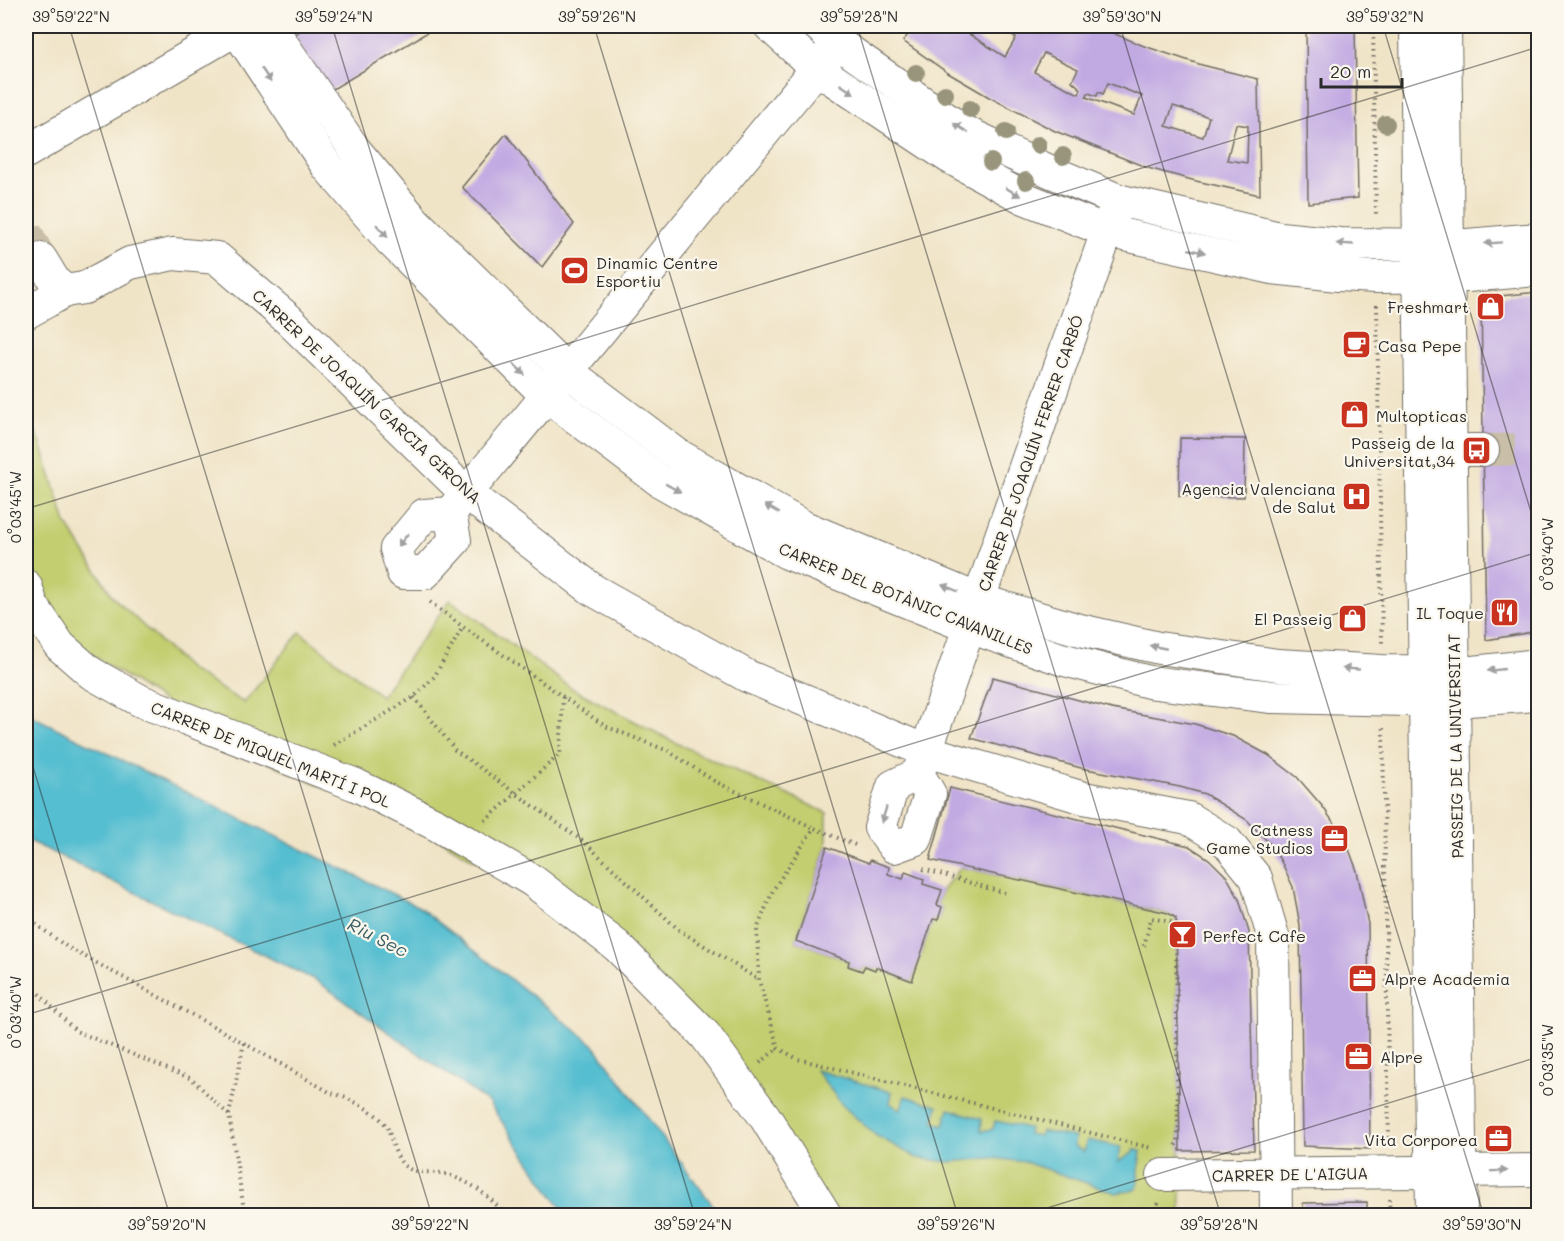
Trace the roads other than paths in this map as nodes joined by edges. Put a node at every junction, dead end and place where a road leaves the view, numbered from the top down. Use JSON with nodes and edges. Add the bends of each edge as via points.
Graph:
{"nodes":[{"id":1,"x":270,"y":26,"type":"edge"},
{"id":2,"x":770,"y":26,"type":"edge"},
{"id":3,"x":1401,"y":26,"type":"edge"},
{"id":4,"x":1416,"y":26,"type":"edge"},
{"id":5,"x":1431,"y":26,"type":"edge"},
{"id":6,"x":1445,"y":26,"type":"edge"},
{"id":7,"x":238,"y":27,"type":"edge"},
{"id":8,"x":829,"y":34,"type":"edge"},
{"id":9,"x":817,"y":69,"type":"junction"},
{"id":10,"x":26,"y":152,"type":"edge"},
{"id":11,"x":1118,"y":200,"type":"junction"},
{"id":12,"x":1107,"y":231,"type":"junction"},
{"id":13,"x":1539,"y":239,"type":"edge"},
{"id":14,"x":1416,"y":245,"type":"junction"},
{"id":15,"x":41,"y":260,"type":"tunnel mouth"},
{"id":16,"x":1539,"y":270,"type":"edge"},
{"id":17,"x":1416,"y":277,"type":"junction"},
{"id":18,"x":65,"y":291,"type":"junction"},
{"id":19,"x":26,"y":313,"type":"edge"},
{"id":20,"x":567,"y":371,"type":"junction"},
{"id":21,"x":547,"y":396,"type":"junction"},
{"id":22,"x":458,"y":503,"type":"junction"},
{"id":23,"x":403,"y":573,"type":"road end"},
{"id":24,"x":26,"y":586,"type":"edge"},
{"id":25,"x":974,"y":613,"type":"junction"},
{"id":26,"x":1539,"y":665,"type":"edge"},
{"id":27,"x":1422,"y":686,"type":"junction"},
{"id":28,"x":1539,"y":696,"type":"edge"},
{"id":29,"x":922,"y":763,"type":"junction"},
{"id":30,"x":894,"y":847,"type":"road end"},
{"id":31,"x":1166,"y":1164,"type":"road end"},
{"id":32,"x":1539,"y":1170,"type":"edge"},
{"id":33,"x":1460,"y":1171,"type":"junction"},
{"id":34,"x":1402,"y":1172,"type":"junction"},
{"id":35,"x":1275,"y":1174,"type":"junction"},
{"id":36,"x":826,"y":1215,"type":"edge"},
{"id":37,"x":1276,"y":1215,"type":"edge"},
{"id":38,"x":1416,"y":1215,"type":"edge"},
{"id":39,"x":1432,"y":1215,"type":"edge"},
{"id":40,"x":1447,"y":1215,"type":"edge"},
{"id":41,"x":1461,"y":1215,"type":"edge"}],
"edges":[{"from":1,"to":20,"type":"street","name":"CARRER DEL BOTÀNIC CAVANILLES","via":[[355,150],[415,222]]},
{"from":2,"to":9,"type":"street"},
{"from":3,"to":14,"type":"street","name":"PASSEIG DE LA UNIVERSITAT"},
{"from":4,"to":14,"type":"street"},
{"from":5,"to":14,"type":"street"},
{"from":6,"to":14,"type":"street","name":"PASSEIG DE LA UNIVERSITAT"},
{"from":7,"to":10,"type":"street"},
{"from":7,"to":21,"type":"street","name":"CARRER DEL BOTÀNIC CAVANILLES","one_way":true,"via":[[327,166],[391,242]]},
{"from":8,"to":9,"type":"street"},
{"from":11,"to":8,"type":"street","one_way":true,"via":[[965,132]]},
{"from":9,"to":12,"type":"street","one_way":true,"via":[[949,157],[1024,198]]},
{"from":9,"to":20,"type":"street"},
{"from":11,"to":12,"type":"street","name":"CARRER DE JOAQUÍN FERRER CARBÓ"},
{"from":14,"to":11,"type":"street","one_way":true,"via":[[1280,238]]},
{"from":12,"to":17,"type":"street","one_way":true,"via":[[1272,268]]},
{"from":12,"to":25,"type":"street","name":"CARRER DE JOAQUÍN FERRER CARBÓ"},
{"from":13,"to":14,"type":"street","one_way":true},
{"from":14,"to":17,"type":"street","name":"PASSEIG DE LA UNIVERSITAT"},
{"from":14,"to":17,"type":"street","name":"PASSEIG DE LA UNIVERSITAT"},
{"from":15,"to":18,"type":"street"},
{"from":16,"to":17,"type":"street"},
{"from":17,"to":27,"type":"street","name":"PASSEIG DE LA UNIVERSITAT"},
{"from":17,"to":27,"type":"street","name":"PASSEIG DE LA UNIVERSITAT"},
{"from":18,"to":19,"type":"street","name":"CARRER DE JOAQUÍN GARCIA GIRONA"},
{"from":18,"to":22,"type":"street","name":"CARRER DE JOAQUÍN GARCIA GIRONA","via":[[84,288],[130,263],[173,254],[217,258],[288,319]]},
{"from":20,"to":21,"type":"street"},
{"from":25,"to":20,"type":"street","name":"CARRER DEL BOTÀNIC CAVANILLES","one_way":true,"via":[[804,527],[678,455]]},
{"from":21,"to":22,"type":"street"},
{"from":21,"to":25,"type":"street","name":"CARRER DEL BOTÀNIC CAVANILLES","one_way":true,"via":[[660,481],[787,552]]},
{"from":22,"to":23,"type":"street","via":[[424,515],[396,549]]},
{"from":22,"to":29,"type":"street","name":"CARRER DE JOAQUÍN GARCIA GIRONA","via":[[593,590],[747,676]]},
{"from":24,"to":36,"type":"street","name":"CARRER DE MIQUEL MARTÍ I POL","via":[[32,605],[60,646],[91,673],[141,701],[356,785],[437,825],[533,881],[617,946],[705,1035],[765,1117]]},
{"from":25,"to":27,"type":"street","name":"CARRER DEL BOTÀNIC CAVANILLES","via":[[1061,659],[1149,682],[1272,698]]},
{"from":25,"to":29,"type":"street","name":"CARRER DE JOAQUÍN FERRER CARBÓ"},
{"from":26,"to":27,"type":"street","name":"CARRER DEL BOTÀNIC CAVANILLES","one_way":true,"via":[[1473,672]]},
{"from":27,"to":28,"type":"street","name":"CARRER DEL BOTÀNIC CAVANILLES"},
{"from":27,"to":33,"type":"street","name":"PASSEIG DE LA UNIVERSITAT"},
{"from":27,"to":34,"type":"street","name":"PASSEIG DE LA UNIVERSITAT"},
{"from":27,"to":39,"type":"street"},
{"from":27,"to":40,"type":"street"},
{"from":29,"to":30,"type":"street","via":[[893,786],[880,828]]},
{"from":29,"to":35,"type":"street","name":"CARRER DE JOAQUÍN GARCIA GIRONA","via":[[1188,818],[1227,842],[1256,878],[1273,936]]},
{"from":31,"to":35,"type":"street","name":"CARRER DE L'AIGUA"},
{"from":33,"to":32,"type":"street","one_way":true},
{"from":33,"to":41,"type":"street","name":"PASSEIG DE LA UNIVERSITAT"},
{"from":34,"to":35,"type":"street","name":"CARRER DE L'AIGUA"},
{"from":34,"to":38,"type":"street","name":"PASSEIG DE LA UNIVERSITAT"},
{"from":35,"to":37,"type":"street","name":"CARRER DE JOAQUÍN GARCIA GIRONA"}]}
